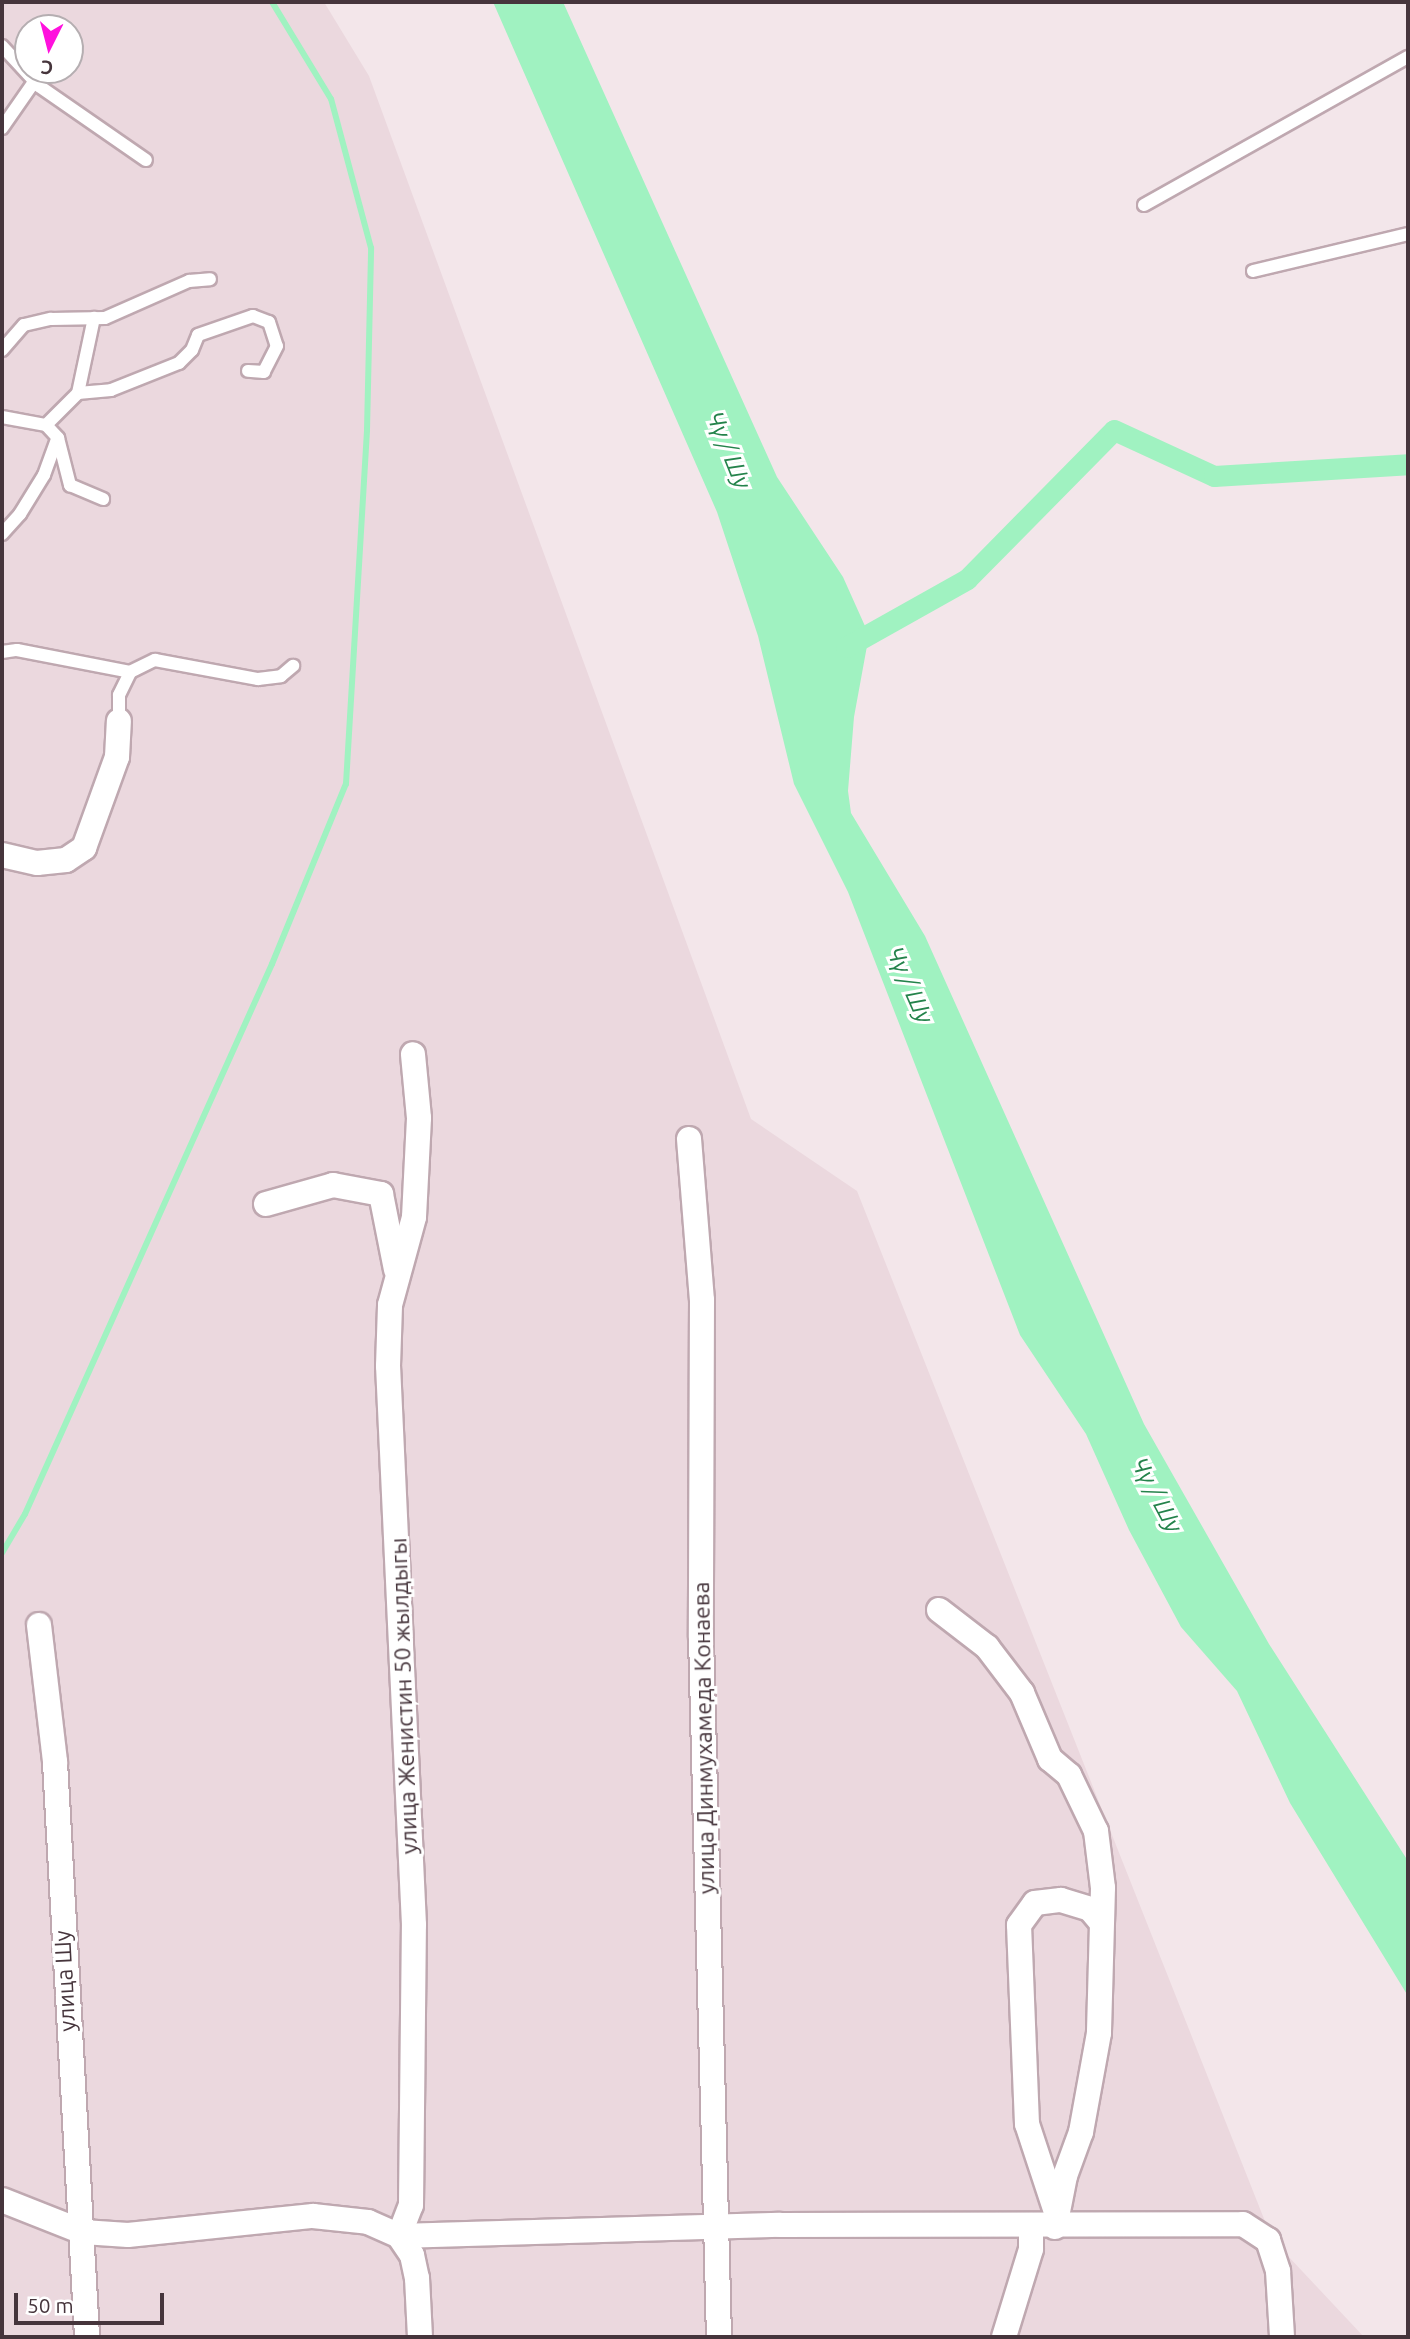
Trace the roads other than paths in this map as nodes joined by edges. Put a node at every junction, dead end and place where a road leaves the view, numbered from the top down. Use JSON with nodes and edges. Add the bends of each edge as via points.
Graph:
{"nodes":[{"id":1,"x":2,"y":46,"type":"edge"},
{"id":2,"x":1408,"y":57,"type":"edge"},
{"id":3,"x":14,"y":60,"type":"edge"},
{"id":4,"x":33,"y":84,"type":"edge"},
{"id":5,"x":37,"y":84,"type":"edge"},
{"id":6,"x":2,"y":128,"type":"edge"},
{"id":7,"x":146,"y":160,"type":"dead end"},
{"id":8,"x":1144,"y":205,"type":"dead end"},
{"id":9,"x":1408,"y":234,"type":"edge"},
{"id":10,"x":1252,"y":271,"type":"dead end"},
{"id":11,"x":210,"y":278,"type":"dead end"},
{"id":12,"x":94,"y":318,"type":"junction"},
{"id":13,"x":2,"y":350,"type":"edge"},
{"id":14,"x":248,"y":371,"type":"dead end"},
{"id":15,"x":78,"y":393,"type":"junction"},
{"id":16,"x":2,"y":417,"type":"edge"},
{"id":17,"x":46,"y":425,"type":"junction"},
{"id":18,"x":58,"y":438,"type":"junction"},
{"id":19,"x":103,"y":499,"type":"dead end"},
{"id":20,"x":2,"y":534,"type":"edge"},
{"id":21,"x":2,"y":652,"type":"edge"},
{"id":22,"x":293,"y":666,"type":"dead end"},
{"id":23,"x":130,"y":672,"type":"junction"},
{"id":24,"x":118,"y":721,"type":"joint"},
{"id":25,"x":2,"y":855,"type":"edge"},
{"id":26,"x":413,"y":1054,"type":"dead end"},
{"id":27,"x":689,"y":1139,"type":"dead end"},
{"id":28,"x":266,"y":1204,"type":"dead end"},
{"id":29,"x":396,"y":1270,"type":"junction"},
{"id":30,"x":939,"y":1610,"type":"dead end"},
{"id":31,"x":39,"y":1625,"type":"dead end"},
{"id":32,"x":1101,"y":1922,"type":"junction"},
{"id":33,"x":2,"y":2200,"type":"edge"},
{"id":34,"x":1043,"y":2227,"type":"junction"},
{"id":35,"x":714,"y":2228,"type":"junction"},
{"id":36,"x":83,"y":2232,"type":"junction"},
{"id":37,"x":399,"y":2236,"type":"junction"},
{"id":38,"x":88,"y":2337,"type":"edge"},
{"id":39,"x":419,"y":2337,"type":"edge"},
{"id":40,"x":719,"y":2337,"type":"edge"},
{"id":41,"x":1004,"y":2337,"type":"edge"},
{"id":42,"x":1282,"y":2337,"type":"edge"}],
"edges":[{"from":1,"to":3,"type":"lane"},
{"from":2,"to":8,"type":"lane"},
{"from":4,"to":6,"type":"lane"},
{"from":5,"to":7,"type":"lane"},
{"from":9,"to":10,"type":"lane"},
{"from":11,"to":12,"type":"lane","via":[[189,281],[105,318]]},
{"from":12,"to":13,"type":"lane","via":[[24,325]]},
{"from":12,"to":15,"type":"lane"},
{"from":14,"to":15,"type":"lane","via":[[264,372],[277,346],[269,322],[253,316],[198,335],[179,363],[111,390]]},
{"from":15,"to":17,"type":"lane"},
{"from":16,"to":17,"type":"lane"},
{"from":17,"to":18,"type":"lane"},
{"from":18,"to":19,"type":"lane","via":[[70,485]]},
{"from":18,"to":20,"type":"lane","via":[[44,475]]},
{"from":21,"to":23,"type":"lane","via":[[17,650]]},
{"from":22,"to":23,"type":"lane","via":[[281,676],[258,679],[155,660]]},
{"from":23,"to":24,"type":"lane","via":[[119,695]]},
{"from":24,"to":25,"type":"street","via":[[117,758],[84,848],[66,860],[37,863]]},
{"from":26,"to":29,"type":"street","name":"улица Женистин 50 жылдыгы","via":[[419,1118],[415,1217],[410,1245]]},
{"from":27,"to":35,"type":"street","name":"улица Динмухамеда Конаева","via":[[702,1300],[701,1637]]},
{"from":28,"to":29,"type":"street","via":[[333,1185],[381,1194]]},
{"from":29,"to":37,"type":"street","name":"улица Женистин 50 жылдыгы","via":[[388,1366],[414,1925],[411,2205]]},
{"from":30,"to":32,"type":"street","via":[[987,1647],[1022,1693],[1050,1759],[1069,1775],[1085,1803],[1102,1861]]},
{"from":31,"to":36,"type":"street","name":"улица Шу","via":[[55,1762],[70,2081]]},
{"from":32,"to":34,"type":"street","via":[[1099,2032],[1081,2132]]},
{"from":32,"to":34,"type":"street","via":[[1090,1909],[1061,1900],[1035,1903],[1018,1925],[1027,2124],[1055,2201]]},
{"from":33,"to":36,"type":"street"},
{"from":34,"to":35,"type":"street"},
{"from":34,"to":41,"type":"street","via":[[1031,2249]]},
{"from":34,"to":42,"type":"street","via":[[1186,2221],[1243,2224],[1268,2240],[1278,2271]]},
{"from":35,"to":37,"type":"street"},
{"from":35,"to":40,"type":"street","name":"улица Динмухамеда Конаева"},
{"from":36,"to":37,"type":"street","via":[[128,2235],[341,2216]]},
{"from":36,"to":38,"type":"street","name":"улица Шу"},
{"from":37,"to":39,"type":"street","via":[[412,2255],[417,2278]]}]}
